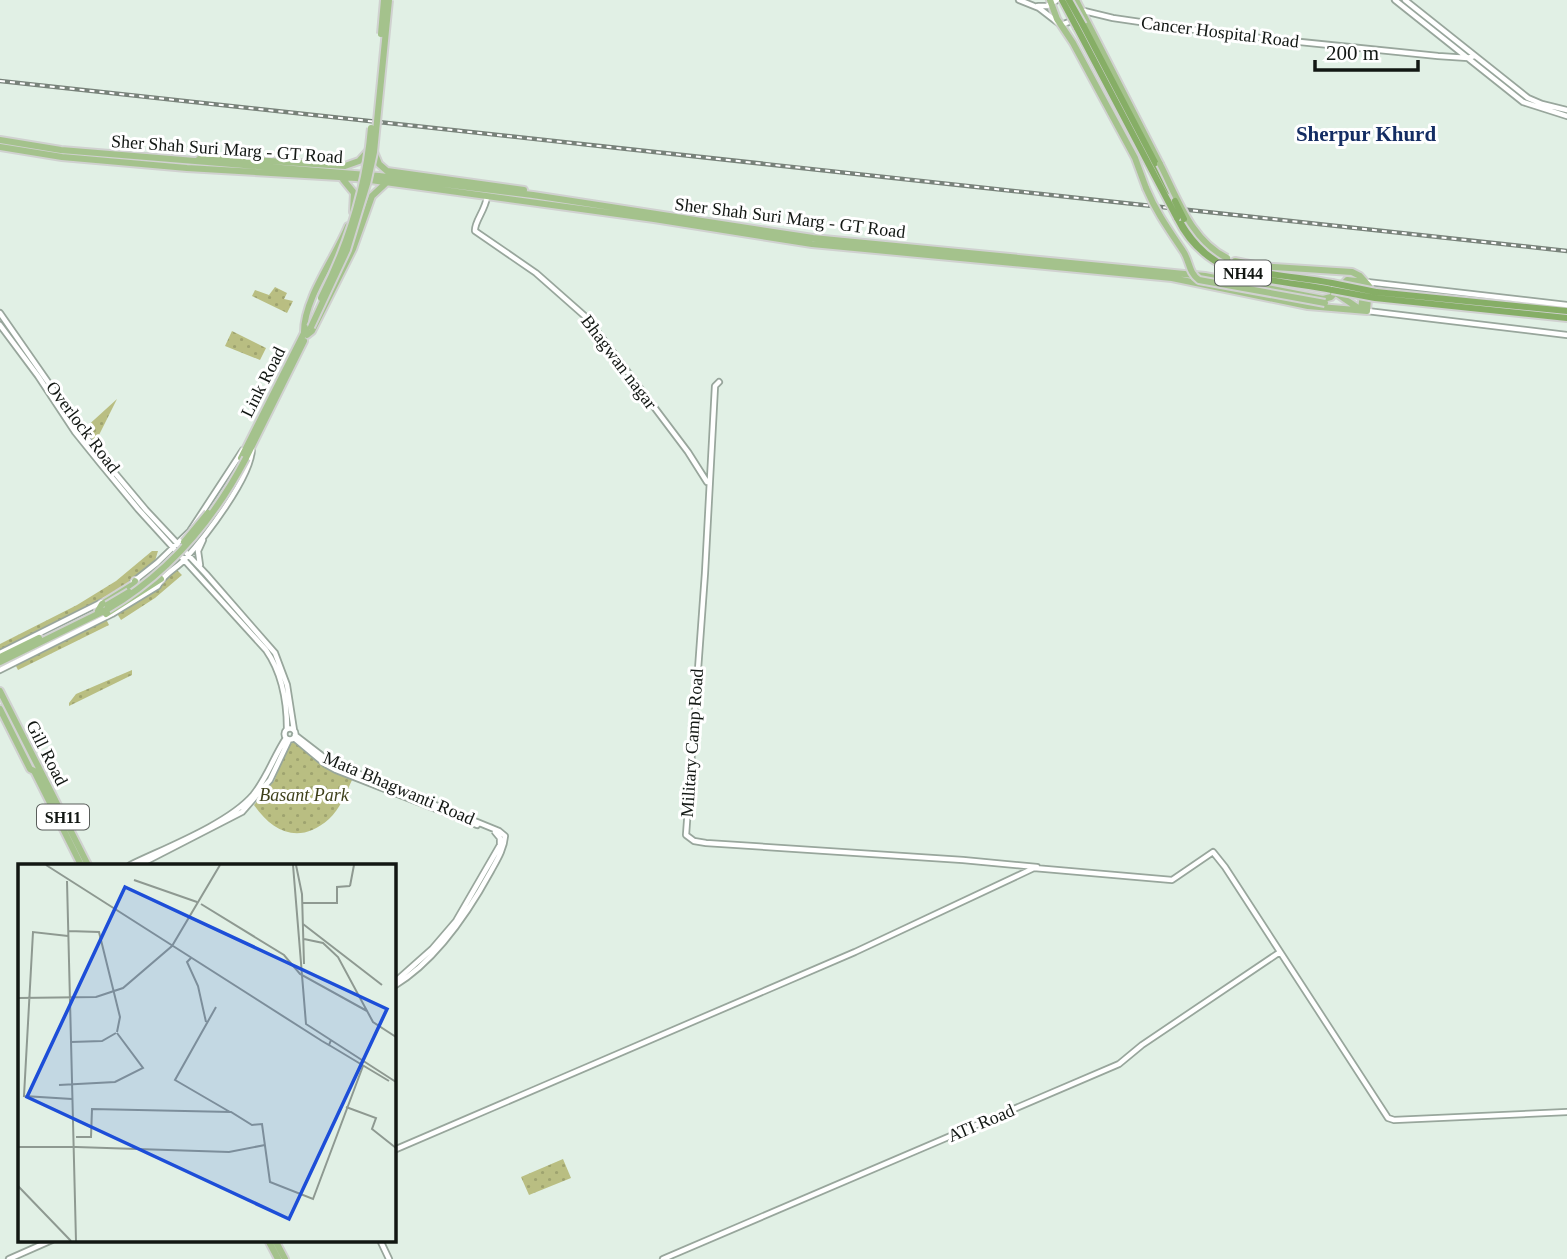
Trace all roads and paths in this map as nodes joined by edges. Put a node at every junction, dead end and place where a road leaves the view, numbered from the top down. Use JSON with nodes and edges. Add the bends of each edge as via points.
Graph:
{"nodes":[{"id":1,"x":386,"y":0,"type":"edge"},
{"id":2,"x":1019,"y":0,"type":"edge"},
{"id":3,"x":1069,"y":0,"type":"edge"},
{"id":4,"x":1076,"y":0,"type":"edge"},
{"id":5,"x":1395,"y":0,"type":"edge"},
{"id":6,"x":1405,"y":0,"type":"edge"},
{"id":7,"x":1055,"y":1,"type":"edge"},
{"id":8,"x":1034,"y":6,"type":"junction"},
{"id":9,"x":1087,"y":15,"type":"junction"},
{"id":10,"x":1061,"y":25,"type":"junction"},
{"id":11,"x":1080,"y":27,"type":"junction"},
{"id":12,"x":1471,"y":57,"type":"junction"},
{"id":13,"x":1567,"y":110,"type":"edge"},
{"id":14,"x":1567,"y":116,"type":"edge"},
{"id":15,"x":0,"y":140,"type":"edge"},
{"id":16,"x":0,"y":147,"type":"edge"},
{"id":17,"x":372,"y":151,"type":"junction"},
{"id":18,"x":1151,"y":158,"type":"junction"},
{"id":19,"x":194,"y":162,"type":"junction"},
{"id":20,"x":1140,"y":170,"type":"junction"},
{"id":21,"x":360,"y":176,"type":"junction"},
{"id":22,"x":341,"y":177,"type":"junction"},
{"id":23,"x":376,"y":178,"type":"junction"},
{"id":24,"x":386,"y":183,"type":"junction"},
{"id":25,"x":533,"y":195,"type":"junction"},
{"id":26,"x":372,"y":196,"type":"junction"},
{"id":27,"x":487,"y":197,"type":"junction"},
{"id":28,"x":355,"y":198,"type":"junction"},
{"id":29,"x":1181,"y":218,"type":"junction"},
{"id":30,"x":1228,"y":260,"type":"junction"},
{"id":31,"x":1367,"y":282,"type":"junction"},
{"id":32,"x":1333,"y":289,"type":"junction"},
{"id":33,"x":1376,"y":295,"type":"junction"},
{"id":34,"x":1567,"y":304,"type":"edge"},
{"id":35,"x":1333,"y":308,"type":"junction"},
{"id":36,"x":1364,"y":310,"type":"junction"},
{"id":37,"x":1567,"y":311,"type":"edge"},
{"id":38,"x":0,"y":313,"type":"edge"},
{"id":39,"x":1567,"y":317,"type":"edge"},
{"id":40,"x":0,"y":325,"type":"edge"},
{"id":41,"x":306,"y":334,"type":"junction"},
{"id":42,"x":1567,"y":335,"type":"edge"},
{"id":43,"x":719,"y":382,"type":"dead end"},
{"id":44,"x":249,"y":446,"type":"junction"},
{"id":45,"x":708,"y":483,"type":"junction"},
{"id":46,"x":221,"y":513,"type":"junction"},
{"id":47,"x":170,"y":539,"type":"junction"},
{"id":48,"x":175,"y":545,"type":"junction"},
{"id":49,"x":164,"y":555,"type":"junction"},
{"id":50,"x":186,"y":557,"type":"junction"},
{"id":51,"x":201,"y":569,"type":"junction"},
{"id":52,"x":161,"y":579,"type":"junction"},
{"id":53,"x":134,"y":582,"type":"junction"},
{"id":54,"x":98,"y":613,"type":"junction"},
{"id":55,"x":0,"y":658,"type":"edge"},
{"id":56,"x":0,"y":670,"type":"edge"},
{"id":57,"x":0,"y":691,"type":"edge"},
{"id":58,"x":0,"y":707,"type":"edge"},
{"id":59,"x":292,"y":736,"type":"junction"},
{"id":60,"x":80,"y":864,"type":"edge"},
{"id":61,"x":87,"y":864,"type":"edge"},
{"id":62,"x":132,"y":864,"type":"edge"},
{"id":63,"x":141,"y":864,"type":"edge"},
{"id":64,"x":1038,"y":867,"type":"junction"},
{"id":65,"x":1280,"y":952,"type":"junction"},
{"id":66,"x":396,"y":981,"type":"edge"},
{"id":67,"x":396,"y":985,"type":"edge"},
{"id":68,"x":1567,"y":1112,"type":"edge"},
{"id":69,"x":396,"y":1149,"type":"edge"},
{"id":70,"x":47,"y":1242,"type":"edge"},
{"id":71,"x":269,"y":1242,"type":"edge"},
{"id":72,"x":276,"y":1242,"type":"edge"},
{"id":73,"x":381,"y":1242,"type":"edge"},
{"id":74,"x":9,"y":1259,"type":"edge"},
{"id":75,"x":278,"y":1259,"type":"edge"},
{"id":76,"x":285,"y":1259,"type":"edge"},
{"id":77,"x":389,"y":1259,"type":"edge"},
{"id":78,"x":663,"y":1259,"type":"edge"}],
"edges":[{"from":1,"to":17,"type":"main road","bridge":true},
{"from":2,"to":8,"type":"street"},
{"from":3,"to":11,"type":"highway","number":"NH44","bridge":true},
{"from":4,"to":9,"type":"main road"},
{"from":5,"to":12,"type":"street"},
{"from":6,"to":12,"type":"street"},
{"from":7,"to":8,"type":"street"},
{"from":7,"to":10,"type":"main road"},
{"from":7,"to":11,"type":"highway","number":"NH44","bridge":true},
{"from":8,"to":10,"type":"street"},
{"from":9,"to":10,"type":"street"},
{"from":9,"to":12,"type":"street","name":"Cancer Hospital Road","via":[[1226,35]]},
{"from":9,"to":18,"type":"main road"},
{"from":10,"to":20,"type":"main road"},
{"from":11,"to":18,"type":"highway","number":"NH44"},
{"from":12,"to":13,"type":"street","via":[[1528,98]]},
{"from":12,"to":14,"type":"street","via":[[1523,102]]},
{"from":15,"to":19,"type":"main road","name":"Sher Shah Suri Marg - GT Road"},
{"from":16,"to":22,"type":"main road","name":"Sher Shah Suri Marg - GT Road","via":[[187,169]]},
{"from":17,"to":19,"type":"main road","via":[[345,166],[209,157]]},
{"from":17,"to":25,"type":"main road","via":[[387,171]]},
{"from":17,"to":41,"type":"main road","bridge":true,"via":[[363,202],[347,250]]},
{"from":18,"to":20,"type":"highway"},
{"from":18,"to":29,"type":"highway","number":"NH44","bridge":true},
{"from":18,"to":30,"type":"main road","bridge":true,"via":[[1160,164],[1196,233]]},
{"from":19,"to":21,"type":"main road","name":"Sher Shah Suri Marg - GT Road"},
{"from":20,"to":35,"type":"main road","bridge":true,"via":[[1156,211],[1196,278]]},
{"from":21,"to":22,"type":"main road","name":"Sher Shah Suri Marg - GT Road"},
{"from":21,"to":23,"type":"main road","name":"Sher Shah Suri Marg - GT Road"},
{"from":21,"to":28,"type":"main road"},
{"from":22,"to":28,"type":"main road"},
{"from":23,"to":24,"type":"main road","name":"Sher Shah Suri Marg - GT Road"},
{"from":23,"to":25,"type":"main road","name":"Sher Shah Suri Marg - GT Road"},
{"from":23,"to":26,"type":"main road"},
{"from":24,"to":26,"type":"main road"},
{"from":24,"to":27,"type":"main road","name":"Sher Shah Suri Marg - GT Road"},
{"from":25,"to":32,"type":"main road","name":"Sher Shah Suri Marg - GT Road","via":[[813,238],[1205,276],[1323,299]]},
{"from":26,"to":41,"type":"main road","via":[[352,249],[312,331]]},
{"from":27,"to":35,"type":"main road","name":"Sher Shah Suri Marg - GT Road","via":[[812,244],[1172,278]]},
{"from":27,"to":45,"type":"street","name":"Bhagwan nagar","via":[[475,231],[556,289],[587,318]]},
{"from":28,"to":41,"type":"main road","via":[[343,237],[304,320]]},
{"from":29,"to":30,"type":"highway","number":"NH44","via":[[1203,247]]},
{"from":29,"to":32,"type":"highway","number":"NH44","via":[[1184,233],[1199,251],[1223,267]]},
{"from":30,"to":31,"type":"main road","via":[[1345,271]]},
{"from":30,"to":32,"type":"highway","number":"NH44"},
{"from":31,"to":32,"type":"main road","name":"Sher Shah Suri Marg - GT Road","via":[[1349,279]]},
{"from":31,"to":34,"type":"street","name":"Sher Shah Suri Marg - GT Road"},
{"from":31,"to":36,"type":"main road"},
{"from":32,"to":33,"type":"highway","number":"NH44","bridge":true},
{"from":32,"to":36,"type":"main road"},
{"from":33,"to":37,"type":"highway","number":"NH44"},
{"from":33,"to":39,"type":"highway","number":"NH44"},
{"from":35,"to":36,"type":"main road","name":"Sher Shah Suri Marg - GT Road"},
{"from":36,"to":42,"type":"street"},
{"from":38,"to":47,"type":"street","name":"Overlock Road","via":[[94,448]]},
{"from":40,"to":47,"type":"street","name":"Overlock Road","via":[[75,432],[138,509]]},
{"from":41,"to":44,"type":"main road","name":"Link Road"},
{"from":43,"to":45,"type":"street","name":"Military Camp Road","via":[[715,386]]},
{"from":44,"to":46,"type":"street","via":[[248,467]]},
{"from":44,"to":48,"type":"street","via":[[190,531]]},
{"from":44,"to":54,"type":"main road","name":"Link Road","bridge":true,"via":[[221,503],[196,536],[148,582]]},
{"from":45,"to":64,"type":"street","name":"Military Camp Road","via":[[685,835],[706,843]]},
{"from":46,"to":50,"type":"street"},
{"from":46,"to":51,"type":"street","via":[[198,551]]},
{"from":47,"to":48,"type":"street"},
{"from":47,"to":49,"type":"street"},
{"from":48,"to":49,"type":"street"},
{"from":48,"to":50,"type":"street"},
{"from":49,"to":53,"type":"street"},
{"from":50,"to":51,"type":"street"},
{"from":50,"to":52,"type":"street"},
{"from":50,"to":59,"type":"street","via":[[273,660],[286,707],[284,734]]},
{"from":51,"to":59,"type":"street","via":[[279,660],[291,703]]},
{"from":52,"to":54,"type":"main road","bridge":true,"via":[[111,612]]},
{"from":52,"to":56,"type":"street","via":[[138,600]]},
{"from":53,"to":54,"type":"main road","bridge":true,"via":[[102,604]]},
{"from":53,"to":55,"type":"street"},
{"from":54,"to":55,"type":"main road"},
{"from":57,"to":61,"type":"main road","name":"Gill Road","number":"SH11"},
{"from":58,"to":60,"type":"main road","name":"Gill Road","number":"SH11"},
{"from":59,"to":62,"type":"street","via":[[244,804]]},
{"from":59,"to":63,"type":"street","via":[[270,780],[248,807]]},
{"from":59,"to":66,"type":"street","via":[[325,765],[496,832],[500,838],[489,867],[456,921]]},
{"from":59,"to":67,"type":"street","name":"Mata Bhagwanti Road","via":[[330,762],[505,836],[502,851],[457,926]]},
{"from":64,"to":65,"type":"street","via":[[1172,880],[1214,852]]},
{"from":64,"to":69,"type":"street","via":[[855,952]]},
{"from":65,"to":68,"type":"street","via":[[1390,1119]]},
{"from":65,"to":78,"type":"street","name":"ATI Road","via":[[1119,1064]]},
{"from":70,"to":74,"type":"street"},
{"from":71,"to":75,"type":"main road"},
{"from":72,"to":76,"type":"main road"},
{"from":73,"to":77,"type":"street"}]}
